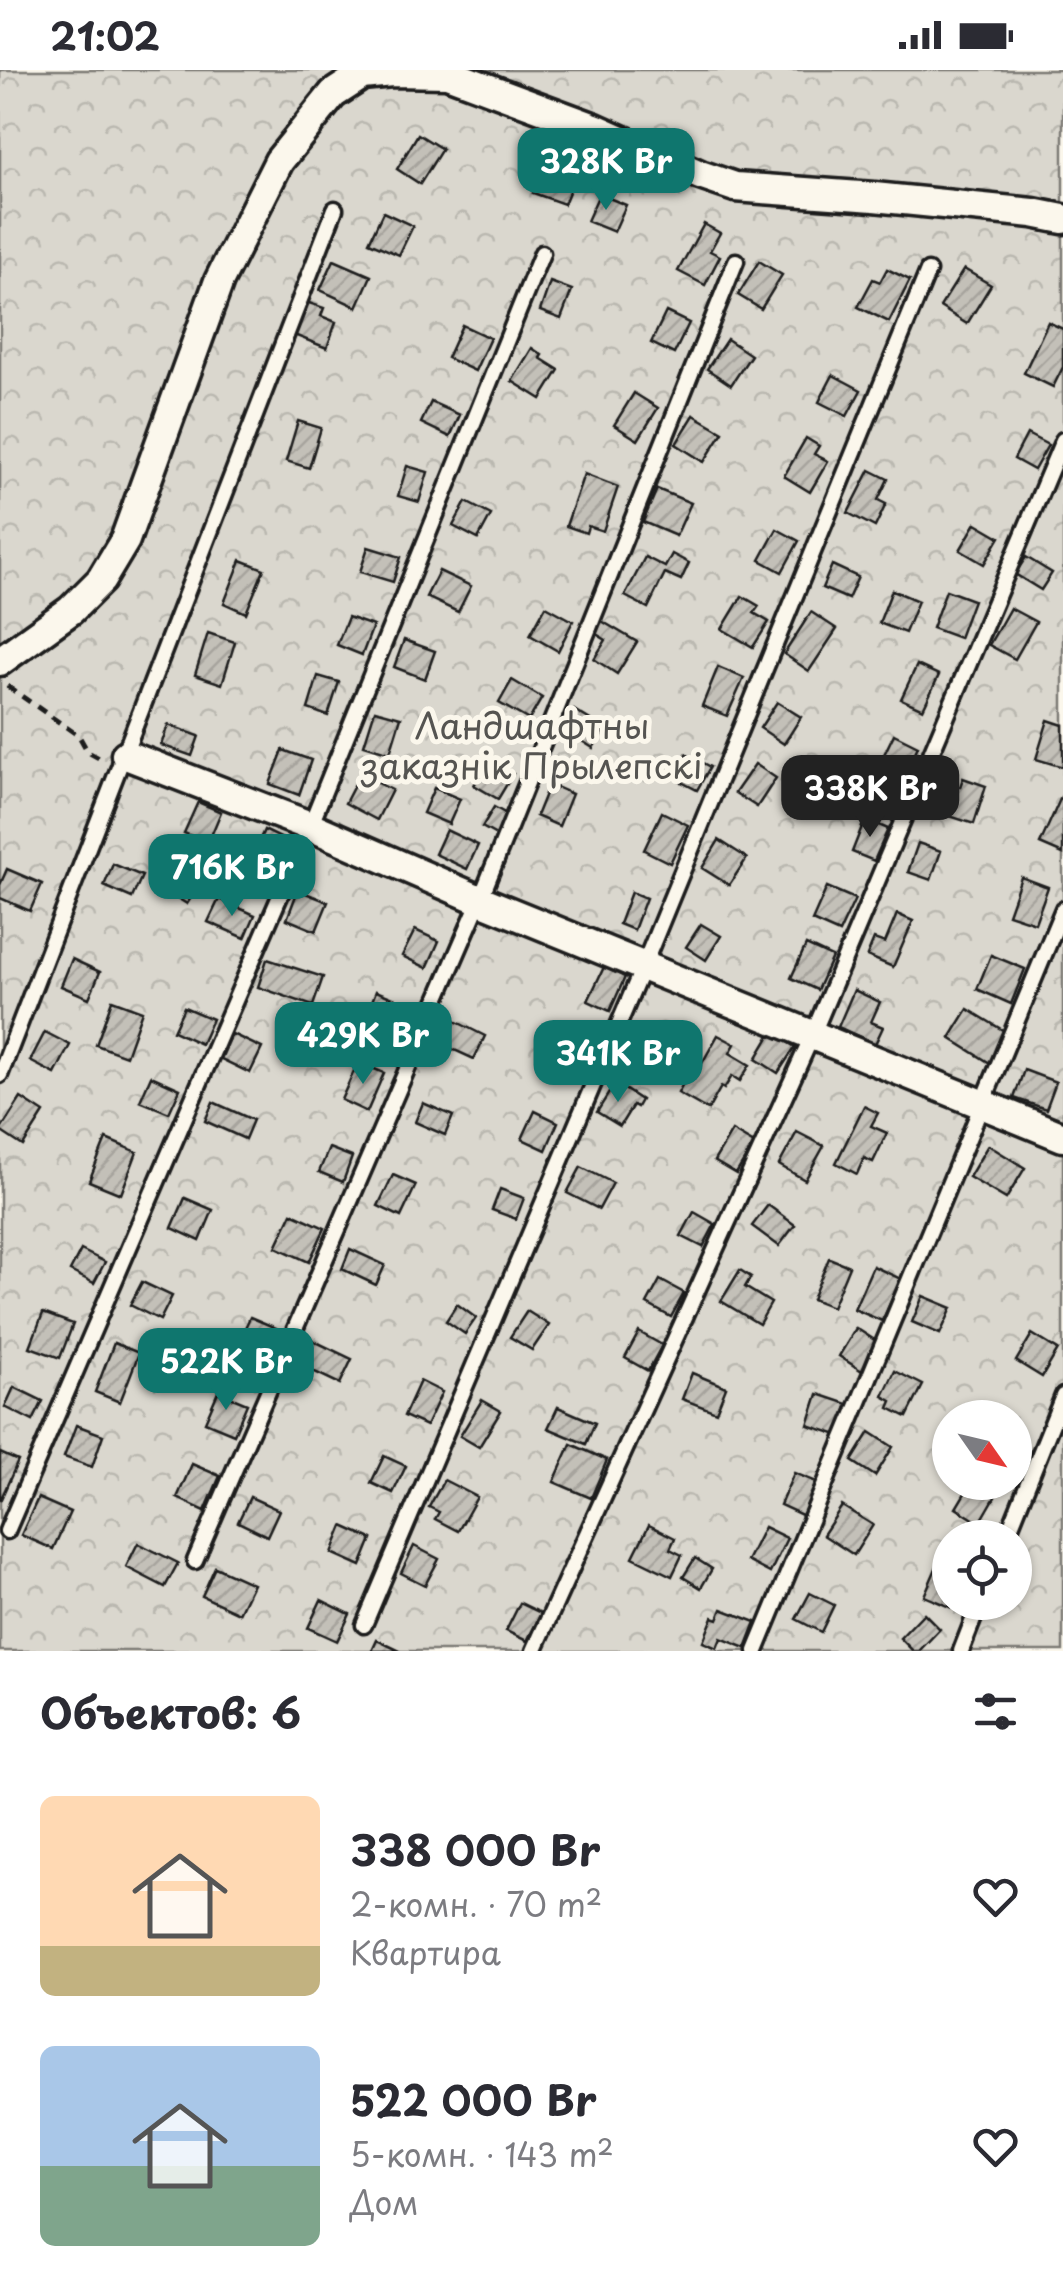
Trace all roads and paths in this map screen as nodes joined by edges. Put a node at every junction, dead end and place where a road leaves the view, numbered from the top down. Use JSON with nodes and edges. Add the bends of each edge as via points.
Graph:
{"nodes":[{"id":1,"x":335,"y":208,"type":"dead end"},
{"id":2,"x":1063,"y":219,"type":"edge"},
{"id":3,"x":542,"y":253,"type":"dead end"},
{"id":4,"x":736,"y":261,"type":"dead end"},
{"id":5,"x":928,"y":272,"type":"dead end"},
{"id":6,"x":1063,"y":440,"type":"edge"},
{"id":7,"x":0,"y":661,"type":"edge"},
{"id":8,"x":0,"y":682,"type":"edge"},
{"id":9,"x":126,"y":756,"type":"junction"},
{"id":10,"x":310,"y":826,"type":"junction"},
{"id":11,"x":480,"y":900,"type":"junction"},
{"id":12,"x":1063,"y":910,"type":"edge"},
{"id":13,"x":643,"y":967,"type":"junction"},
{"id":14,"x":812,"y":1036,"type":"junction"},
{"id":15,"x":0,"y":1075,"type":"edge"},
{"id":16,"x":983,"y":1104,"type":"junction"},
{"id":17,"x":1063,"y":1137,"type":"edge"},
{"id":18,"x":1063,"y":1396,"type":"edge"},
{"id":19,"x":1013,"y":1520,"type":"edge"},
{"id":20,"x":7,"y":1531,"type":"dead end"},
{"id":21,"x":195,"y":1561,"type":"dead end"},
{"id":22,"x":973,"y":1620,"type":"edge"},
{"id":23,"x":364,"y":1624,"type":"dead end"},
{"id":24,"x":534,"y":1651,"type":"edge"},
{"id":25,"x":756,"y":1651,"type":"edge"},
{"id":26,"x":961,"y":1651,"type":"edge"}],
"edges":[{"from":1,"to":9,"type":"lane"},
{"from":2,"to":7,"type":"street","via":[[735,188],[447,73],[362,76],[333,94],[279,161],[218,281],[125,540],[101,580]]},
{"from":3,"to":10,"type":"lane"},
{"from":4,"to":11,"type":"lane"},
{"from":5,"to":13,"type":"lane"},
{"from":6,"to":14,"type":"lane"},
{"from":8,"to":9,"type":"path","via":[[108,764]]},
{"from":9,"to":10,"type":"street"},
{"from":9,"to":15,"type":"lane"},
{"from":10,"to":11,"type":"street"},
{"from":10,"to":20,"type":"lane"},
{"from":11,"to":13,"type":"street"},
{"from":11,"to":21,"type":"lane"},
{"from":12,"to":16,"type":"lane"},
{"from":13,"to":14,"type":"street"},
{"from":13,"to":23,"type":"lane"},
{"from":14,"to":16,"type":"street"},
{"from":14,"to":24,"type":"lane"},
{"from":16,"to":17,"type":"street"},
{"from":16,"to":25,"type":"lane"},
{"from":18,"to":19,"type":"lane"},
{"from":22,"to":26,"type":"lane"}]}
